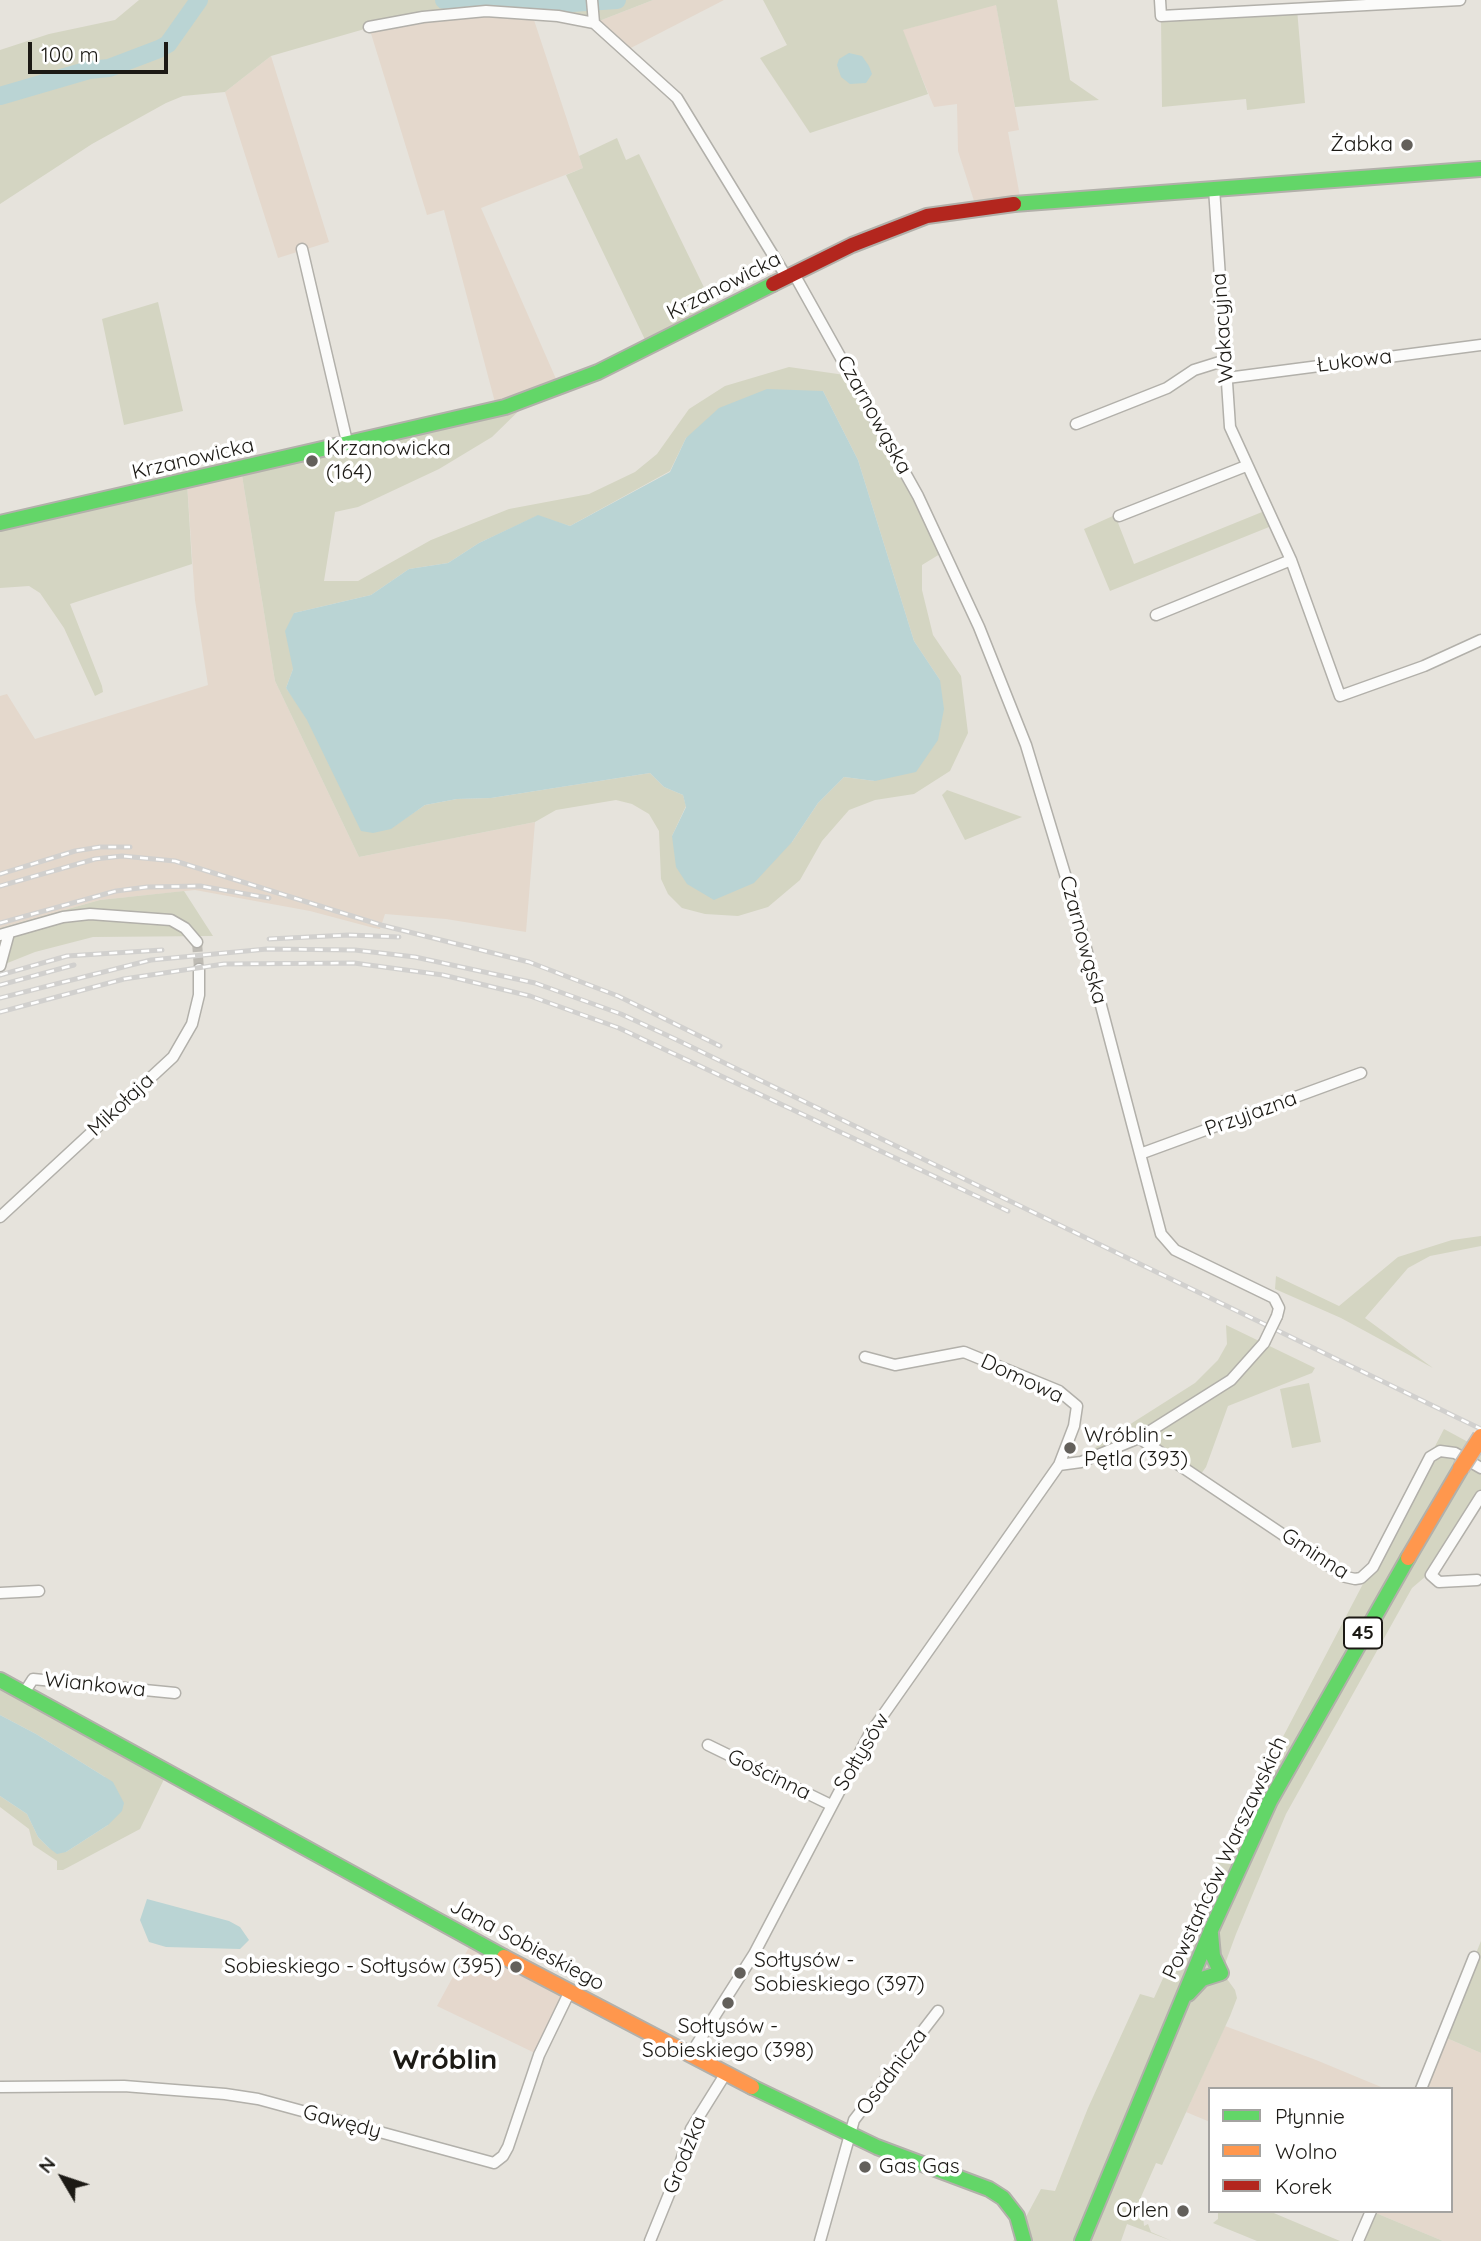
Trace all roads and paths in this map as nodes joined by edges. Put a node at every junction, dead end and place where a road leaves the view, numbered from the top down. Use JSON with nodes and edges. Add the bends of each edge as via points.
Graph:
{"nodes":[{"id":1,"x":592,"y":0,"type":"edge"},
{"id":2,"x":1160,"y":0,"type":"edge"},
{"id":3,"x":1460,"y":0,"type":"edge"},
{"id":4,"x":594,"y":23,"type":"junction"},
{"id":5,"x":369,"y":27,"type":"dead end"},
{"id":6,"x":1481,"y":169,"type":"edge"},
{"id":7,"x":1214,"y":188,"type":"junction"},
{"id":8,"x":302,"y":250,"type":"dead end"},
{"id":9,"x":791,"y":276,"type":"junction"},
{"id":10,"x":1481,"y":345,"type":"edge"},
{"id":11,"x":1226,"y":360,"type":"junction"},
{"id":12,"x":1227,"y":378,"type":"junction"},
{"id":13,"x":1076,"y":424,"type":"dead end"},
{"id":14,"x":348,"y":446,"type":"junction"},
{"id":15,"x":1246,"y":466,"type":"junction"},
{"id":16,"x":1118,"y":516,"type":"dead end"},
{"id":17,"x":0,"y":523,"type":"edge"},
{"id":18,"x":1291,"y":560,"type":"junction"},
{"id":19,"x":1156,"y":615,"type":"dead end"},
{"id":20,"x":1481,"y":640,"type":"edge"},
{"id":21,"x":4,"y":934,"type":"edge"},
{"id":22,"x":197,"y":942,"type":"dead end"},
{"id":23,"x":0,"y":966,"type":"edge"},
{"id":24,"x":200,"y":969,"type":"tunnel mouth"},
{"id":25,"x":1362,"y":1073,"type":"dead end"},
{"id":26,"x":1140,"y":1154,"type":"junction"},
{"id":27,"x":0,"y":1217,"type":"edge"},
{"id":28,"x":865,"y":1357,"type":"dead end"},
{"id":29,"x":1481,"y":1437,"type":"edge"},
{"id":30,"x":1139,"y":1438,"type":"junction"},
{"id":31,"x":1059,"y":1465,"type":"junction"},
{"id":32,"x":1481,"y":1468,"type":"edge"},
{"id":33,"x":1481,"y":1496,"type":"edge"},
{"id":34,"x":1477,"y":1580,"type":"dead end"},
{"id":35,"x":40,"y":1591,"type":"dead end"},
{"id":36,"x":0,"y":1593,"type":"edge"},
{"id":37,"x":0,"y":1680,"type":"edge"},
{"id":38,"x":24,"y":1693,"type":"junction"},
{"id":39,"x":174,"y":1693,"type":"dead end"},
{"id":40,"x":708,"y":1745,"type":"dead end"},
{"id":41,"x":831,"y":1805,"type":"junction"},
{"id":42,"x":1212,"y":1928,"type":"junction"},
{"id":43,"x":1474,"y":1957,"type":"dead end"},
{"id":44,"x":569,"y":1993,"type":"junction"},
{"id":45,"x":1178,"y":2007,"type":"junction"},
{"id":46,"x":938,"y":2011,"type":"dead end"},
{"id":47,"x":690,"y":2055,"type":"junction"},
{"id":48,"x":726,"y":2073,"type":"junction"},
{"id":49,"x":0,"y":2087,"type":"edge"},
{"id":50,"x":1422,"y":2087,"type":"edge"},
{"id":51,"x":851,"y":2136,"type":"junction"},
{"id":52,"x":1370,"y":2213,"type":"edge"},
{"id":53,"x":650,"y":2241,"type":"edge"},
{"id":54,"x":820,"y":2241,"type":"edge"},
{"id":55,"x":1024,"y":2241,"type":"edge"},
{"id":56,"x":1082,"y":2241,"type":"edge"},
{"id":57,"x":1358,"y":2241,"type":"edge"}],
"edges":[{"from":1,"to":4,"type":"street"},
{"from":2,"to":3,"type":"street","via":[[1161,16]]},
{"from":4,"to":5,"type":"street","via":[[486,11]]},
{"from":4,"to":9,"type":"street","name":"Czarnowąska","via":[[677,98]]},
{"from":6,"to":7,"type":"street","name":"Krzanowicka"},
{"from":7,"to":9,"type":"street","name":"Krzanowicka","via":[[954,210],[875,235]]},
{"from":7,"to":11,"type":"street","name":"Wakacyjna"},
{"from":8,"to":14,"type":"street"},
{"from":9,"to":14,"type":"street","name":"Krzanowicka","via":[[560,388],[479,415]]},
{"from":9,"to":26,"type":"street","name":"Czarnowąska","via":[[918,496],[979,627],[1026,745],[1077,914]]},
{"from":10,"to":12,"type":"street","name":"Łukowa"},
{"from":11,"to":12,"type":"street","name":"Wakacyjna"},
{"from":11,"to":13,"type":"street"},
{"from":12,"to":15,"type":"street","name":"Wakacyjna","via":[[1230,427]]},
{"from":14,"to":17,"type":"street","name":"Krzanowicka"},
{"from":15,"to":16,"type":"street"},
{"from":15,"to":18,"type":"street","name":"Wakacyjna"},
{"from":18,"to":19,"type":"street"},
{"from":18,"to":20,"type":"street","name":"Wakacyjna","via":[[1340,696]]},
{"from":21,"to":22,"type":"street","via":[[90,914],[171,920]]},
{"from":21,"to":23,"type":"street"},
{"from":24,"to":27,"type":"street","name":"Mikołaja","via":[[192,1024],[173,1057]]},
{"from":25,"to":26,"type":"street","name":"Przyjazna"},
{"from":26,"to":30,"type":"street","name":"Czarnowąska","bridge":true,"via":[[1168,1245],[1274,1298],[1279,1308],[1264,1343],[1231,1380]]},
{"from":28,"to":31,"type":"street","name":"Domowa","via":[[895,1365],[964,1352],[1059,1391],[1077,1406]]},
{"from":29,"to":42,"type":"street","name":"Powstańców Warszawskich","number":"45","bridge":true,"via":[[1270,1801]]},
{"from":30,"to":31,"type":"street","name":"Czarnowąska","via":[[1081,1462]]},
{"from":30,"to":32,"type":"street","name":"Gminna","via":[[1355,1580],[1373,1567],[1430,1457],[1440,1451],[1455,1453]]},
{"from":31,"to":41,"type":"street","name":"Sołtysów","via":[[869,1735]]},
{"from":33,"to":34,"type":"street","via":[[1431,1575],[1439,1582]]},
{"from":35,"to":36,"type":"street"},
{"from":37,"to":38,"type":"street","name":"Jana Sobieskiego"},
{"from":38,"to":39,"type":"street","name":"Wiankowa","via":[[33,1679]]},
{"from":38,"to":44,"type":"street","name":"Jana Sobieskiego"},
{"from":40,"to":41,"type":"street","name":"Gościnna"},
{"from":41,"to":47,"type":"street","name":"Sołtysów","via":[[754,1954]]},
{"from":42,"to":45,"type":"street","name":"Powstańców Warszawskich","number":"45"},
{"from":42,"to":45,"type":"street","via":[[1210,1943],[1222,1973],[1202,1979]]},
{"from":43,"to":50,"type":"street"},
{"from":44,"to":47,"type":"street","name":"Jana Sobieskiego"},
{"from":44,"to":49,"type":"street","name":"Gawędy","via":[[539,2055],[508,2147],[494,2162],[258,2099],[124,2086]]},
{"from":45,"to":56,"type":"street","name":"Powstańców Warszawskich","number":"45"},
{"from":46,"to":51,"type":"street","name":"Osadnicza","via":[[854,2120]]},
{"from":47,"to":48,"type":"street","name":"Jana Sobieskiego"},
{"from":48,"to":51,"type":"street","name":"Jana Sobieskiego"},
{"from":48,"to":53,"type":"street","name":"Grodzka","via":[[691,2129]]},
{"from":51,"to":54,"type":"street","name":"Osadnicza"},
{"from":51,"to":55,"type":"street","name":"Jana Sobieskiego","via":[[989,2189],[1017,2216]]},
{"from":52,"to":57,"type":"street"}]}
